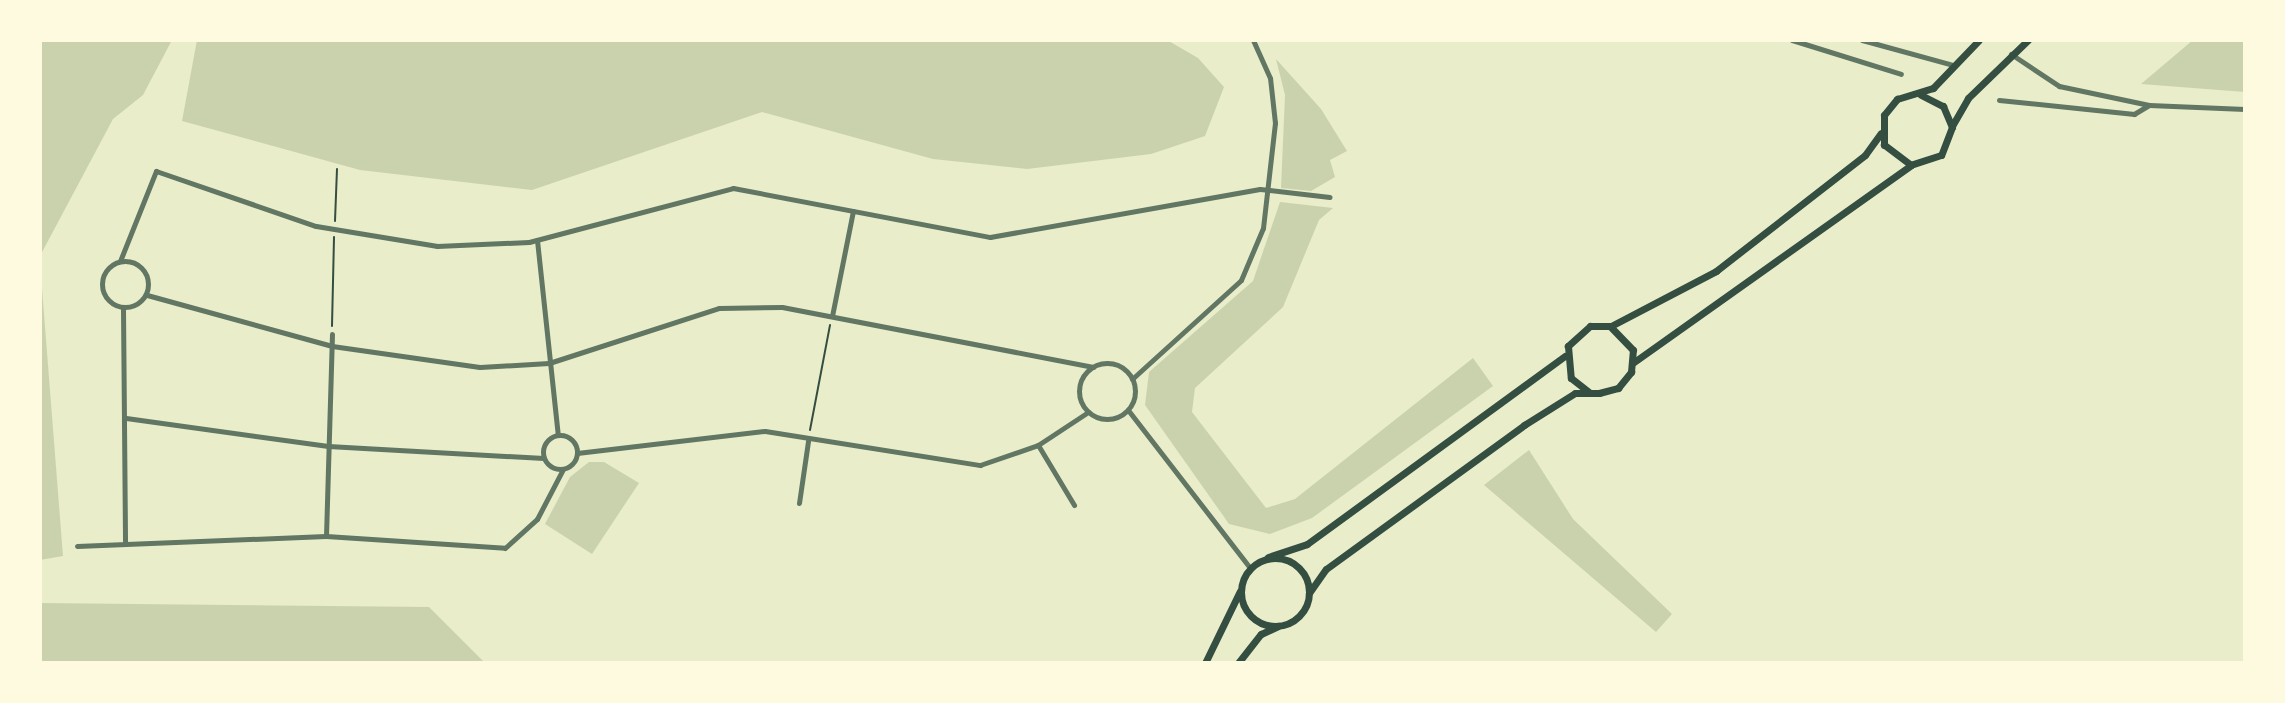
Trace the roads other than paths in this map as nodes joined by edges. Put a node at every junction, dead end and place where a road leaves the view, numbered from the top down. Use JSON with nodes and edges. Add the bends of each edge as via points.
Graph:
{"nodes":[{"id":1,"x":1253,"y":40,"type":"edge"},
{"id":2,"x":1792,"y":40,"type":"edge"},
{"id":3,"x":1862,"y":40,"type":"edge"},
{"id":4,"x":1979,"y":40,"type":"edge"},
{"id":5,"x":2028,"y":40,"type":"edge"},
{"id":6,"x":2011,"y":54,"type":"junction"},
{"id":7,"x":1953,"y":65,"type":"junction"},
{"id":8,"x":1901,"y":74,"type":"dead end"},
{"id":9,"x":1921,"y":94,"type":"junction"},
{"id":10,"x":1998,"y":100,"type":"dead end"},
{"id":11,"x":2149,"y":104,"type":"junction"},
{"id":12,"x":2245,"y":109,"type":"edge"},
{"id":13,"x":1952,"y":127,"type":"junction"},
{"id":14,"x":1881,"y":133,"type":"junction"},
{"id":15,"x":1911,"y":165,"type":"junction"},
{"id":16,"x":1270,"y":191,"type":"junction"},
{"id":17,"x":1330,"y":197,"type":"dead end"},
{"id":18,"x":853,"y":211,"type":"junction"},
{"id":19,"x":537,"y":240,"type":"junction"},
{"id":20,"x":120,"y":261,"type":"junction"},
{"id":21,"x":147,"y":295,"type":"junction"},
{"id":22,"x":123,"y":308,"type":"junction"},
{"id":23,"x":832,"y":316,"type":"junction"},
{"id":24,"x":1610,"y":326,"type":"junction"},
{"id":25,"x":332,"y":334,"type":"road end"},
{"id":26,"x":332,"y":346,"type":"junction"},
{"id":27,"x":1565,"y":356,"type":"junction"},
{"id":28,"x":1634,"y":362,"type":"junction"},
{"id":29,"x":549,"y":363,"type":"junction"},
{"id":30,"x":1093,"y":367,"type":"junction"},
{"id":31,"x":1132,"y":379,"type":"junction"},
{"id":32,"x":1589,"y":392,"type":"junction"},
{"id":33,"x":1128,"y":410,"type":"junction"},
{"id":34,"x":1088,"y":412,"type":"junction"},
{"id":35,"x":126,"y":418,"type":"junction"},
{"id":36,"x":558,"y":435,"type":"junction"},
{"id":37,"x":808,"y":441,"type":"junction"},
{"id":38,"x":1038,"y":445,"type":"junction"},
{"id":39,"x":328,"y":446,"type":"junction"},
{"id":40,"x":577,"y":453,"type":"junction"},
{"id":41,"x":544,"y":458,"type":"junction"},
{"id":42,"x":563,"y":469,"type":"junction"},
{"id":43,"x":799,"y":503,"type":"dead end"},
{"id":44,"x":1074,"y":505,"type":"dead end"},
{"id":45,"x":326,"y":536,"type":"junction"},
{"id":46,"x":125,"y":541,"type":"junction"},
{"id":47,"x":77,"y":546,"type":"dead end"},
{"id":48,"x":1268,"y":558,"type":"junction"},
{"id":49,"x":1250,"y":568,"type":"junction"},
{"id":50,"x":1240,"y":591,"type":"junction"},
{"id":51,"x":1309,"y":593,"type":"junction"},
{"id":52,"x":1278,"y":626,"type":"junction"},
{"id":53,"x":1205,"y":663,"type":"edge"},
{"id":54,"x":1238,"y":663,"type":"edge"}],
"edges":[{"from":1,"to":16,"type":"street","via":[[1270,78],[1274,112]]},
{"from":2,"to":8,"type":"street"},
{"from":3,"to":7,"type":"street"},
{"from":4,"to":7,"type":"main road"},
{"from":5,"to":6,"type":"main road"},
{"from":6,"to":11,"type":"street","via":[[2059,86]]},
{"from":6,"to":13,"type":"main road","via":[[1968,98]]},
{"from":7,"to":9,"type":"main road"},
{"from":9,"to":13,"type":"main road","via":[[1942,106]]},
{"from":9,"to":14,"type":"main road","via":[[1891,105]]},
{"from":10,"to":11,"type":"street","via":[[2134,114]]},
{"from":11,"to":12,"type":"street"},
{"from":13,"to":15,"type":"main road","via":[[1941,155]]},
{"from":14,"to":15,"type":"main road","via":[[1890,154]]},
{"from":14,"to":24,"type":"main road","via":[[1865,155],[1716,271]]},
{"from":15,"to":28,"type":"main road"},
{"from":16,"to":17,"type":"street"},
{"from":16,"to":18,"type":"street","via":[[990,237]]},
{"from":16,"to":31,"type":"street","via":[[1241,280]]},
{"from":18,"to":19,"type":"street","via":[[733,188]]},
{"from":18,"to":23,"type":"street"},
{"from":19,"to":20,"type":"street","via":[[437,246],[334,229],[156,170]]},
{"from":19,"to":29,"type":"street"},
{"from":20,"to":21,"type":"street","via":[[141,267]]},
{"from":20,"to":22,"type":"street","via":[[102,282],[106,298]]},
{"from":21,"to":22,"type":"street"},
{"from":21,"to":26,"type":"street"},
{"from":22,"to":35,"type":"street"},
{"from":23,"to":29,"type":"street","via":[[782,307],[719,308]]},
{"from":23,"to":30,"type":"street"},
{"from":24,"to":27,"type":"main road","via":[[1580,330]]},
{"from":24,"to":28,"type":"main road","via":[[1628,340]]},
{"from":25,"to":26,"type":"street"},
{"from":26,"to":29,"type":"street","via":[[480,367]]},
{"from":26,"to":39,"type":"street"},
{"from":27,"to":32,"type":"main road","via":[[1571,378]]},
{"from":27,"to":48,"type":"main road","via":[[1307,544]]},
{"from":28,"to":32,"type":"main road","via":[[1618,388]]},
{"from":29,"to":36,"type":"street"},
{"from":30,"to":31,"type":"street","via":[[1118,366]]},
{"from":30,"to":34,"type":"street","via":[[1079,391]]},
{"from":31,"to":33,"type":"street"},
{"from":32,"to":51,"type":"main road","via":[[1559,402],[1500,441],[1326,569]]},
{"from":33,"to":34,"type":"street","via":[[1105,419]]},
{"from":33,"to":49,"type":"street"},
{"from":34,"to":38,"type":"street"},
{"from":35,"to":39,"type":"street"},
{"from":35,"to":46,"type":"street"},
{"from":36,"to":40,"type":"street","via":[[571,439]]},
{"from":36,"to":41,"type":"street","via":[[545,444]]},
{"from":37,"to":38,"type":"street","via":[[980,464]]},
{"from":37,"to":40,"type":"street","via":[[765,431]]},
{"from":37,"to":43,"type":"street"},
{"from":38,"to":44,"type":"street"},
{"from":39,"to":41,"type":"street"},
{"from":39,"to":45,"type":"street"},
{"from":40,"to":42,"type":"street"},
{"from":41,"to":42,"type":"street"},
{"from":42,"to":45,"type":"street","via":[[537,519],[505,548],[482,551]]},
{"from":45,"to":46,"type":"street"},
{"from":46,"to":47,"type":"street"},
{"from":48,"to":49,"type":"main road"},
{"from":48,"to":51,"type":"main road","via":[[1294,563]]},
{"from":49,"to":50,"type":"main road"},
{"from":50,"to":52,"type":"main road","via":[[1247,612]]},
{"from":50,"to":53,"type":"main road"},
{"from":51,"to":52,"type":"main road","via":[[1303,610]]},
{"from":52,"to":54,"type":"main road","via":[[1261,634]]}]}
